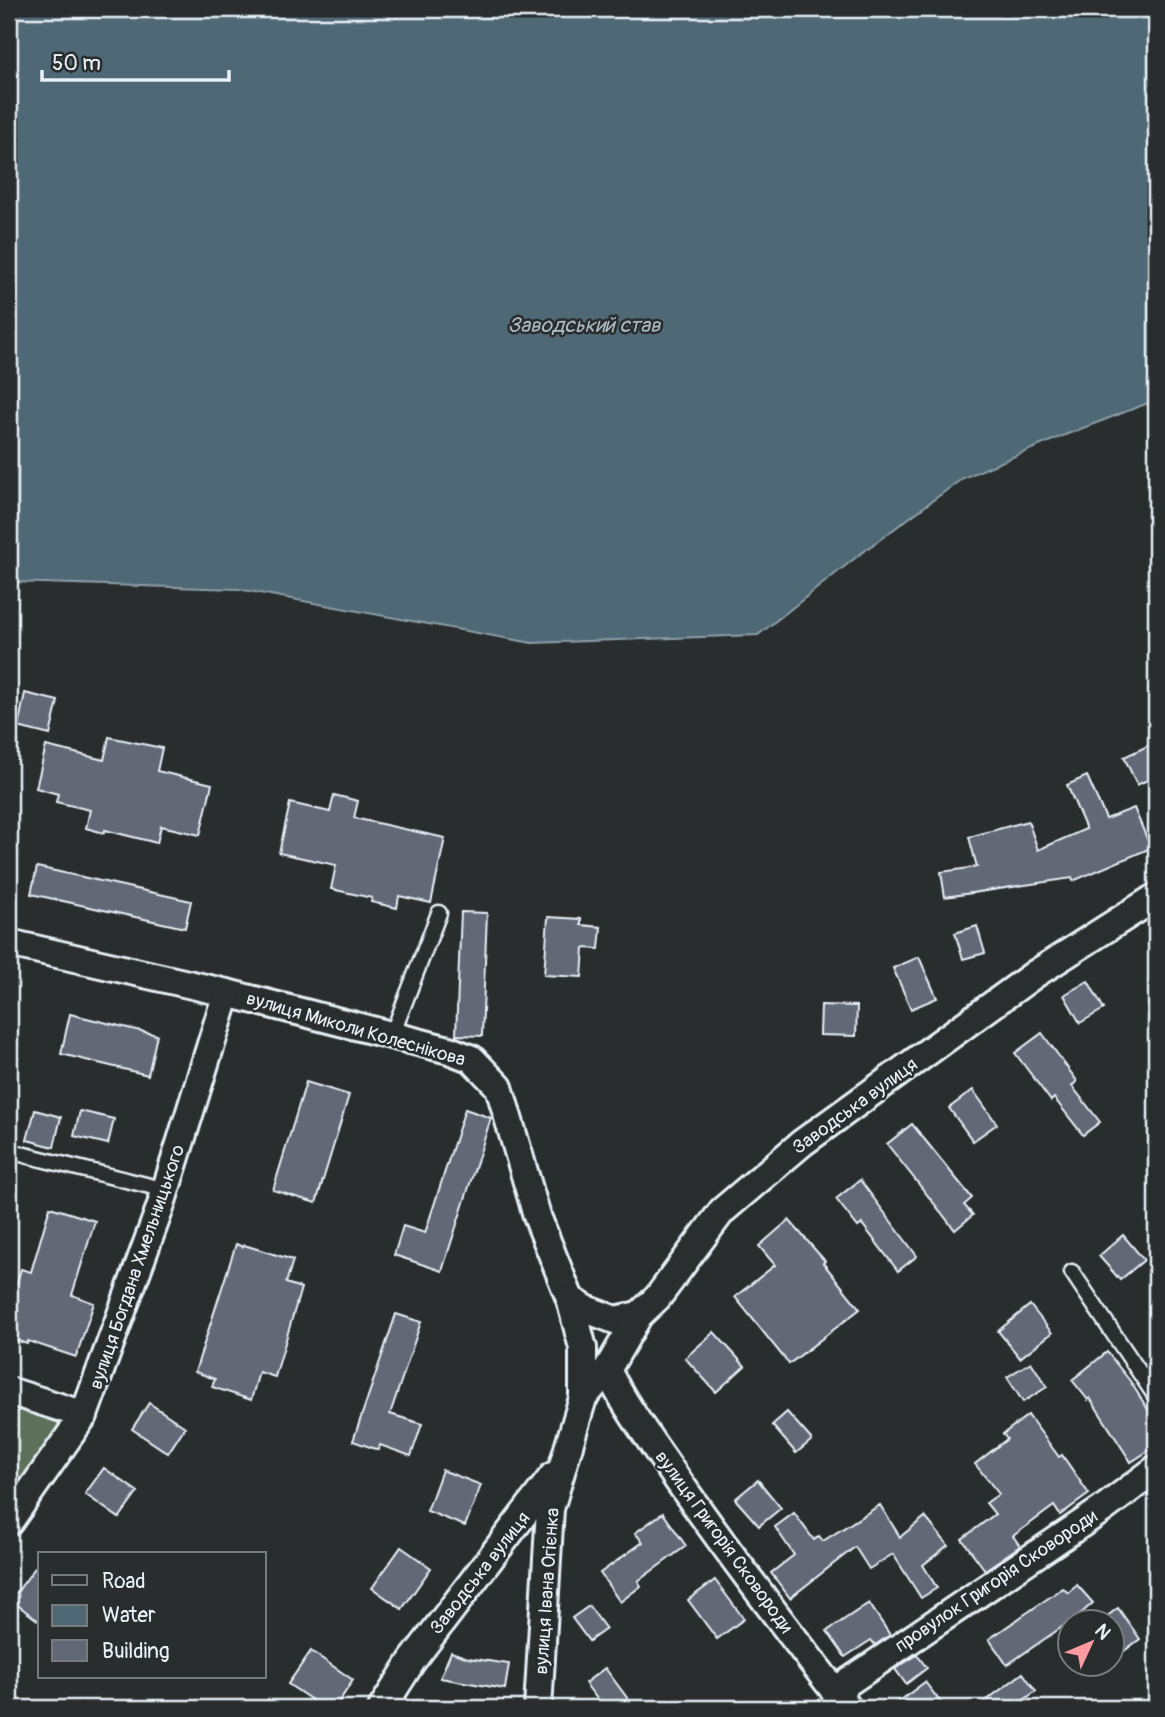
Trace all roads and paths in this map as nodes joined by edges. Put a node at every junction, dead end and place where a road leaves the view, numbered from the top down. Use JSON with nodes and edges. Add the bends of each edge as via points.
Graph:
{"nodes":[{"id":1,"x":1156,"y":897,"type":"edge"},
{"id":2,"x":439,"y":914,"type":"dead end"},
{"id":3,"x":9,"y":943,"type":"edge"},
{"id":4,"x":227,"y":993,"type":"junction"},
{"id":5,"x":392,"y":1035,"type":"junction"},
{"id":6,"x":9,"y":1151,"type":"edge"},
{"id":7,"x":166,"y":1190,"type":"junction"},
{"id":8,"x":1072,"y":1272,"type":"dead end"},
{"id":9,"x":578,"y":1304,"type":"junction"},
{"id":10,"x":639,"y":1315,"type":"junction"},
{"id":11,"x":607,"y":1370,"type":"junction"},
{"id":12,"x":9,"y":1391,"type":"edge"},
{"id":13,"x":1156,"y":1397,"type":"edge"},
{"id":14,"x":583,"y":1398,"type":"junction"},
{"id":15,"x":84,"y":1415,"type":"junction"},
{"id":16,"x":572,"y":1434,"type":"junction"},
{"id":17,"x":1156,"y":1469,"type":"edge"},
{"id":18,"x":9,"y":1522,"type":"edge"},
{"id":19,"x":841,"y":1700,"type":"edge"},
{"id":20,"x":382,"y":1708,"type":"edge"},
{"id":21,"x":538,"y":1708,"type":"edge"}],
"edges":[{"from":1,"to":10,"type":"street","name":"Заводська вулиця","via":[[1035,974],[802,1143],[722,1211],[658,1297]]},
{"from":2,"to":5,"type":"lane"},
{"from":3,"to":4,"type":"street","name":"вулиця Миколи Колеснікова"},
{"from":4,"to":5,"type":"street","name":"вулиця Миколи Колеснікова"},
{"from":4,"to":7,"type":"street","name":"вулиця Богдана Хмельницького"},
{"from":5,"to":9,"type":"street","name":"вулиця Миколи Колеснікова","via":[[472,1059],[499,1087],[537,1216]]},
{"from":6,"to":7,"type":"lane"},
{"from":7,"to":15,"type":"street","name":"вулиця Богдана Хмельницького"},
{"from":8,"to":13,"type":"lane"},
{"from":9,"to":10,"type":"street","via":[[615,1320]]},
{"from":9,"to":14,"type":"street","name":"вулиця Миколи Колеснікова"},
{"from":10,"to":11,"type":"street","name":"Заводська вулиця"},
{"from":11,"to":14,"type":"street","name":"Заводська вулиця"},
{"from":11,"to":19,"type":"street","name":"вулиця Григорія Сковороди","via":[[736,1563]]},
{"from":12,"to":15,"type":"street"},
{"from":14,"to":16,"type":"street"},
{"from":15,"to":18,"type":"street","name":"вулиця Богдана Хмельницького"},
{"from":16,"to":20,"type":"street","name":"Заводська вулиця","via":[[551,1480],[412,1661]]},
{"from":16,"to":21,"type":"street","name":"вулиця Івана Огієнка","via":[[550,1509]]},
{"from":17,"to":19,"type":"street","name":"провулок Григорія Сковороди"}]}
